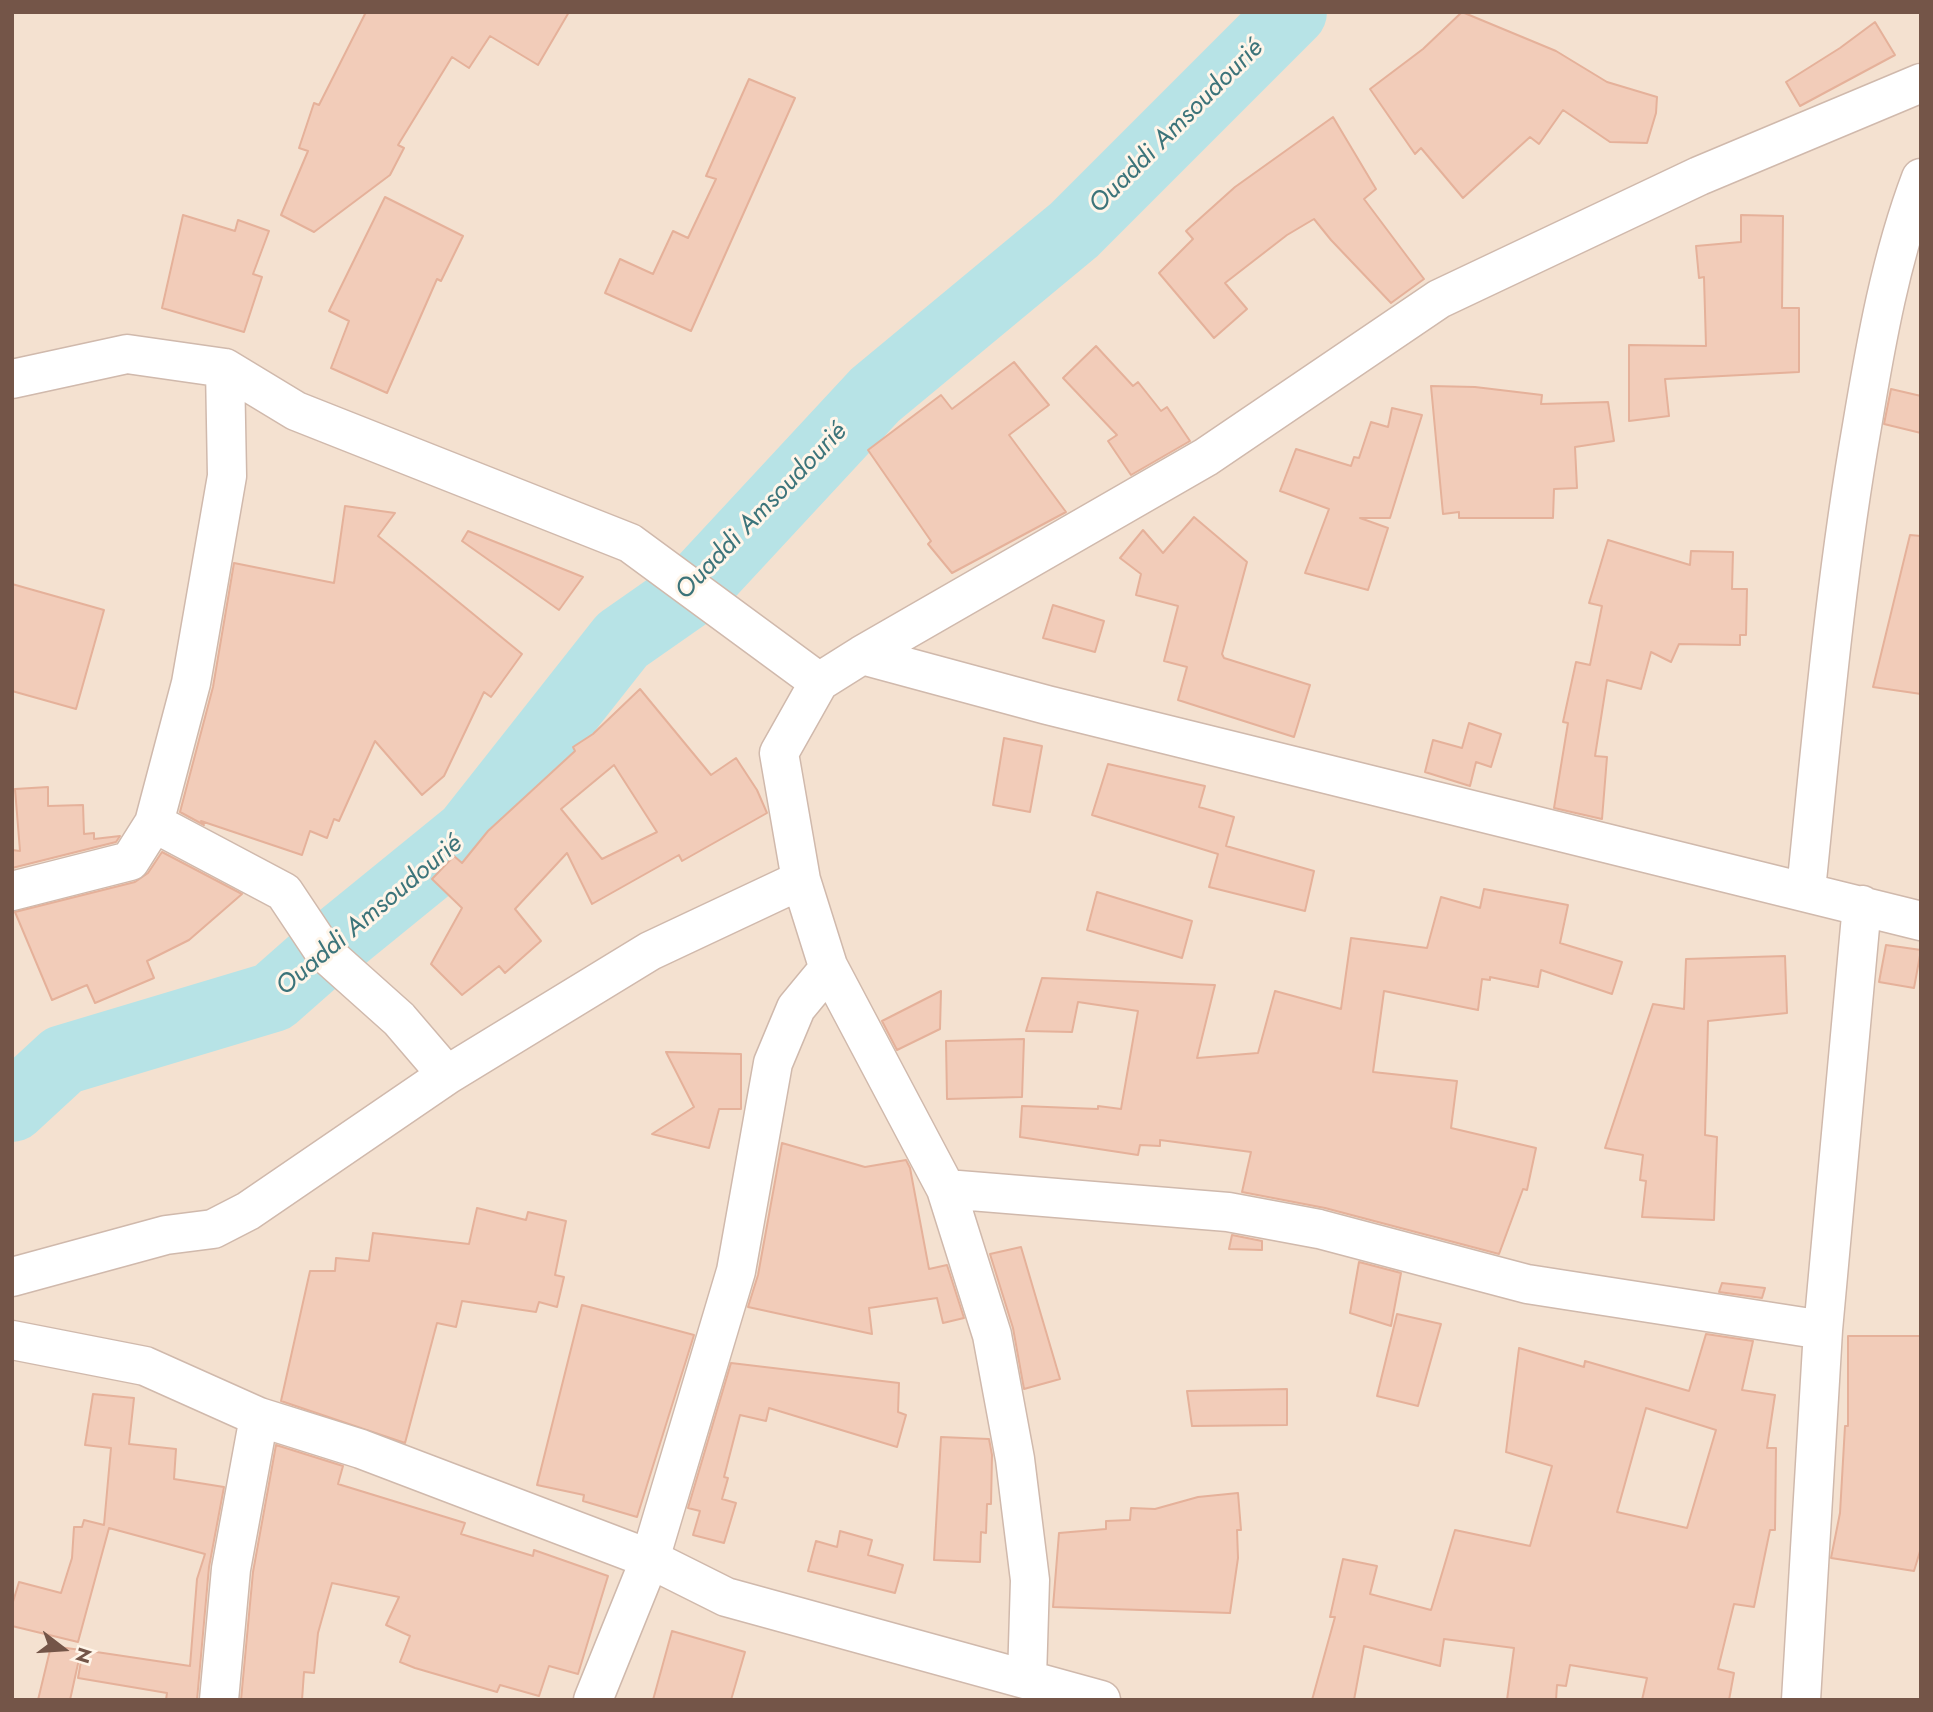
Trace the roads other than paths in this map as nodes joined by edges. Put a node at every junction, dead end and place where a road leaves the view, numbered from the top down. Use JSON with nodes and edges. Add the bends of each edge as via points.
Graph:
{"nodes":[{"id":1,"x":1921,"y":83,"type":"edge"},
{"id":2,"x":1921,"y":178,"type":"edge"},
{"id":3,"x":225,"y":368,"type":"junction"},
{"id":4,"x":12,"y":379,"type":"edge"},
{"id":5,"x":862,"y":655,"type":"junction"},
{"id":6,"x":819,"y":682,"type":"junction"},
{"id":7,"x":154,"y":823,"type":"junction"},
{"id":8,"x":801,"y":880,"type":"junction"},
{"id":9,"x":1806,"y":890,"type":"junction"},
{"id":10,"x":12,"y":891,"type":"edge"},
{"id":11,"x":1862,"y":905,"type":"junction"},
{"id":12,"x":1921,"y":921,"type":"edge"},
{"id":13,"x":829,"y":968,"type":"junction"},
{"id":14,"x":447,"y":1075,"type":"junction"},
{"id":15,"x":946,"y":1189,"type":"junction"},
{"id":16,"x":12,"y":1277,"type":"edge"},
{"id":17,"x":1823,"y":1330,"type":"junction"},
{"id":18,"x":12,"y":1340,"type":"edge"},
{"id":19,"x":259,"y":1417,"type":"junction"},
{"id":20,"x":650,"y":1559,"type":"junction"},
{"id":21,"x":1027,"y":1678,"type":"junction"},
{"id":22,"x":219,"y":1700,"type":"edge"},
{"id":23,"x":593,"y":1700,"type":"edge"},
{"id":24,"x":1101,"y":1700,"type":"edge"},
{"id":25,"x":1801,"y":1700,"type":"edge"}],
"edges":[{"from":1,"to":5,"type":"street","via":[[1699,176],[1439,299],[1206,457]]},
{"from":2,"to":9,"type":"street","via":[[1905,219],[1872,365],[1840,550]]},
{"from":3,"to":4,"type":"street","via":[[127,355]]},
{"from":3,"to":6,"type":"street","via":[[296,411],[630,543]]},
{"from":3,"to":7,"type":"street","via":[[227,476],[191,683]]},
{"from":5,"to":6,"type":"street"},
{"from":5,"to":9,"type":"street","via":[[1047,705]]},
{"from":6,"to":8,"type":"street","via":[[779,752]]},
{"from":7,"to":10,"type":"street","via":[[130,861]]},
{"from":7,"to":14,"type":"street","via":[[284,892],[324,952],[399,1019]]},
{"from":8,"to":13,"type":"street"},
{"from":8,"to":14,"type":"street","via":[[650,951]]},
{"from":9,"to":11,"type":"street"},
{"from":11,"to":12,"type":"street"},
{"from":11,"to":17,"type":"street"},
{"from":13,"to":15,"type":"street"},
{"from":13,"to":20,"type":"street","via":[[796,1008],[773,1063],[736,1271]]},
{"from":14,"to":16,"type":"street","via":[[248,1211],[213,1229],[166,1234]]},
{"from":15,"to":17,"type":"street","via":[[1228,1212],[1319,1229],[1527,1284]]},
{"from":15,"to":21,"type":"street","via":[[992,1335],[1015,1459],[1030,1580]]},
{"from":17,"to":25,"type":"street"},
{"from":18,"to":19,"type":"street","via":[[145,1366]]},
{"from":19,"to":20,"type":"street","via":[[387,1458]]},
{"from":19,"to":22,"type":"street","via":[[231,1569]]},
{"from":20,"to":21,"type":"street","via":[[726,1597]]},
{"from":20,"to":23,"type":"street"},
{"from":21,"to":24,"type":"street"}]}
